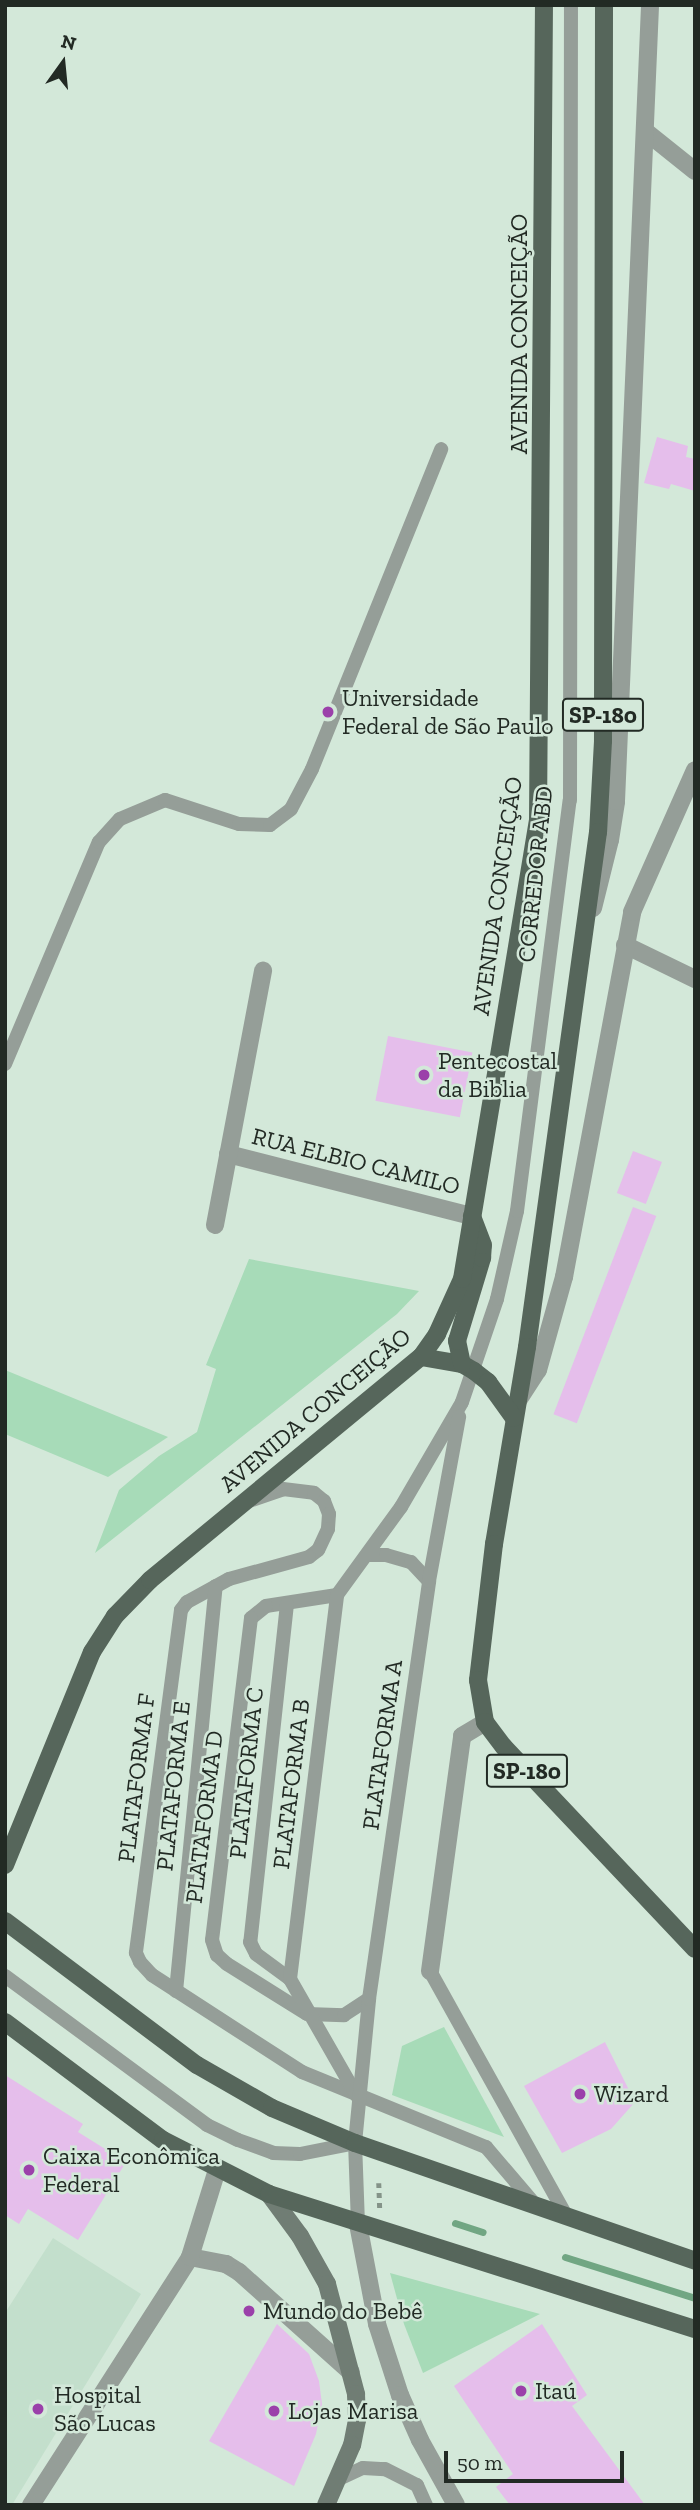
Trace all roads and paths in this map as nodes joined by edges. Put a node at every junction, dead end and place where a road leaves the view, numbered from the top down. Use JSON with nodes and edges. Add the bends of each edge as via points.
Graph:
{"nodes":[{"id":1,"x":544,"y":5,"type":"edge"},
{"id":2,"x":571,"y":5,"type":"edge"},
{"id":3,"x":604,"y":5,"type":"edge"},
{"id":4,"x":650,"y":5,"type":"edge"},
{"id":5,"x":645,"y":131,"type":"junction"},
{"id":6,"x":695,"y":171,"type":"edge"},
{"id":7,"x":441,"y":449,"type":"dead end"},
{"id":8,"x":695,"y":770,"type":"edge"},
{"id":9,"x":585,"y":935,"type":"junction"},
{"id":10,"x":625,"y":945,"type":"junction"},
{"id":11,"x":263,"y":970,"type":"dead end"},
{"id":12,"x":695,"y":979,"type":"edge"},
{"id":13,"x":5,"y":1064,"type":"edge"},
{"id":14,"x":228,"y":1154,"type":"junction"},
{"id":15,"x":471,"y":1216,"type":"junction"},
{"id":16,"x":215,"y":1225,"type":"dead end"},
{"id":17,"x":421,"y":1357,"type":"junction"},
{"id":18,"x":468,"y":1367,"type":"junction"},
{"id":19,"x":462,"y":1402,"type":"junction"},
{"id":20,"x":516,"y":1410,"type":"junction"},
{"id":21,"x":243,"y":1504,"type":"junction"},
{"id":22,"x":369,"y":1555,"type":"junction"},
{"id":23,"x":429,"y":1581,"type":"junction"},
{"id":24,"x":216,"y":1586,"type":"junction"},
{"id":25,"x":337,"y":1595,"type":"junction"},
{"id":26,"x":287,"y":1604,"type":"junction"},
{"id":27,"x":485,"y":1723,"type":"junction"},
{"id":28,"x":5,"y":1866,"type":"edge"},
{"id":29,"x":5,"y":1921,"type":"edge"},
{"id":30,"x":695,"y":1949,"type":"edge"},
{"id":31,"x":430,"y":1971,"type":"joint"},
{"id":32,"x":5,"y":1976,"type":"edge"},
{"id":33,"x":290,"y":1979,"type":"junction"},
{"id":34,"x":176,"y":1991,"type":"junction"},
{"id":35,"x":369,"y":1998,"type":"junction"},
{"id":36,"x":307,"y":2014,"type":"junction"},
{"id":37,"x":5,"y":2022,"type":"edge"},
{"id":38,"x":358,"y":2096,"type":"junction"},
{"id":39,"x":355,"y":2143,"type":"junction"},
{"id":40,"x":217,"y":2170,"type":"junction"},
{"id":41,"x":379,"y":2183,"type":"dead end"},
{"id":42,"x":269,"y":2194,"type":"junction"},
{"id":43,"x":537,"y":2207,"type":"junction"},
{"id":44,"x":380,"y":2209,"type":"dead end"},
{"id":45,"x":567,"y":2217,"type":"junction"},
{"id":46,"x":358,"y":2224,"type":"junction"},
{"id":47,"x":190,"y":2257,"type":"junction"},
{"id":48,"x":695,"y":2261,"type":"edge"},
{"id":49,"x":695,"y":2329,"type":"edge"},
{"id":50,"x":351,"y":2372,"type":"junction"},
{"id":51,"x":339,"y":2479,"type":"junction"},
{"id":52,"x":31,"y":2505,"type":"edge"},
{"id":53,"x":326,"y":2505,"type":"edge"},
{"id":54,"x":426,"y":2505,"type":"edge"},
{"id":55,"x":456,"y":2505,"type":"edge"}],
"edges":[{"from":1,"to":15,"type":"main road","name":"AVENIDA CONCEIÇÃO","number":"SP-180","via":[[538,820]]},
{"from":2,"to":18,"type":"lane","name":"CORREDOR ABD","via":[[570,800],[517,1211],[500,1288]]},
{"from":3,"to":9,"type":"main road","number":"SP-180","via":[[603,741]]},
{"from":4,"to":5,"type":"street"},
{"from":5,"to":6,"type":"street"},
{"from":5,"to":9,"type":"street","via":[[616,801],[603,874]]},
{"from":7,"to":13,"type":"lane","via":[[312,769],[291,809],[270,825],[239,824],[165,800],[120,819],[99,842]]},
{"from":8,"to":10,"type":"street","via":[[636,901]]},
{"from":9,"to":20,"type":"main road","number":"SP-180"},
{"from":10,"to":12,"type":"street"},
{"from":10,"to":20,"type":"street","via":[[564,1277],[538,1370]]},
{"from":11,"to":14,"type":"street","name":"RUA ELBIO CAMILO"},
{"from":14,"to":15,"type":"street","name":"RUA ELBIO CAMILO"},
{"from":14,"to":16,"type":"street","name":"RUA ELBIO CAMILO"},
{"from":15,"to":17,"type":"main road","name":"AVENIDA CONCEIÇÃO","number":"SP-180","via":[[463,1279]]},
{"from":15,"to":18,"type":"main road","via":[[480,1230],[482,1258],[457,1341]]},
{"from":17,"to":18,"type":"main road"},
{"from":17,"to":21,"type":"main road","name":"AVENIDA CONCEIÇÃO","number":"SP-180"},
{"from":18,"to":19,"type":"lane","name":"CORREDOR ABD"},
{"from":18,"to":20,"type":"main road"},
{"from":19,"to":22,"type":"lane"},
{"from":19,"to":23,"type":"lane","name":"PLATAFORMA A"},
{"from":20,"to":27,"type":"main road","number":"SP-180","via":[[478,1680]]},
{"from":21,"to":24,"type":"lane","via":[[283,1489],[314,1493],[324,1501],[328,1529],[318,1550],[309,1557]]},
{"from":21,"to":28,"type":"main road","name":"AVENIDA CONCEIÇÃO","number":"SP-180","via":[[150,1580],[115,1616],[92,1652]]},
{"from":22,"to":23,"type":"lane","via":[[411,1562]]},
{"from":22,"to":25,"type":"lane"},
{"from":23,"to":35,"type":"lane","name":"PLATAFORMA A"},
{"from":24,"to":34,"type":"lane","name":"PLATAFORMA E"},
{"from":24,"to":34,"type":"lane","name":"PLATAFORMA F","via":[[181,1610],[136,1953],[144,1969]]},
{"from":25,"to":26,"type":"lane"},
{"from":25,"to":33,"type":"lane","name":"PLATAFORMA B"},
{"from":26,"to":33,"type":"lane","name":"PLATAFORMA C","via":[[250,1942],[257,1954]]},
{"from":26,"to":36,"type":"lane","name":"PLATAFORMA D","via":[[260,1609],[251,1618],[212,1940],[217,1955],[227,1964]]},
{"from":27,"to":30,"type":"main road","number":"SP-180"},
{"from":27,"to":31,"type":"street","via":[[461,1736]]},
{"from":29,"to":39,"type":"main road","via":[[197,2064],[272,2108]]},
{"from":31,"to":45,"type":"lane"},
{"from":32,"to":39,"type":"lane","via":[[207,2125],[237,2140],[273,2153],[300,2154]]},
{"from":33,"to":36,"type":"lane"},
{"from":34,"to":38,"type":"lane","via":[[302,2072]]},
{"from":35,"to":36,"type":"lane","via":[[344,2015]]},
{"from":35,"to":38,"type":"lane","name":"PLATAFORMA A"},
{"from":36,"to":38,"type":"lane"},
{"from":37,"to":40,"type":"main road","via":[[132,2119]]},
{"from":38,"to":39,"type":"lane"},
{"from":38,"to":43,"type":"lane","via":[[486,2147]]},
{"from":39,"to":43,"type":"main road"},
{"from":39,"to":46,"type":"lane"},
{"from":40,"to":42,"type":"main road"},
{"from":40,"to":47,"type":"street"},
{"from":41,"to":44,"type":"path"},
{"from":42,"to":46,"type":"main road"},
{"from":42,"to":50,"type":"main road","via":[[327,2284]]},
{"from":43,"to":45,"type":"main road"},
{"from":45,"to":48,"type":"main road"},
{"from":46,"to":49,"type":"main road"},
{"from":46,"to":55,"type":"street","via":[[377,2324],[400,2395]]},
{"from":47,"to":50,"type":"street","via":[[226,2264],[239,2272]]},
{"from":47,"to":52,"type":"street"},
{"from":50,"to":51,"type":"main road","via":[[357,2420]]},
{"from":51,"to":53,"type":"main road"},
{"from":51,"to":54,"type":"lane","via":[[363,2468],[386,2469],[416,2485]]}]}
